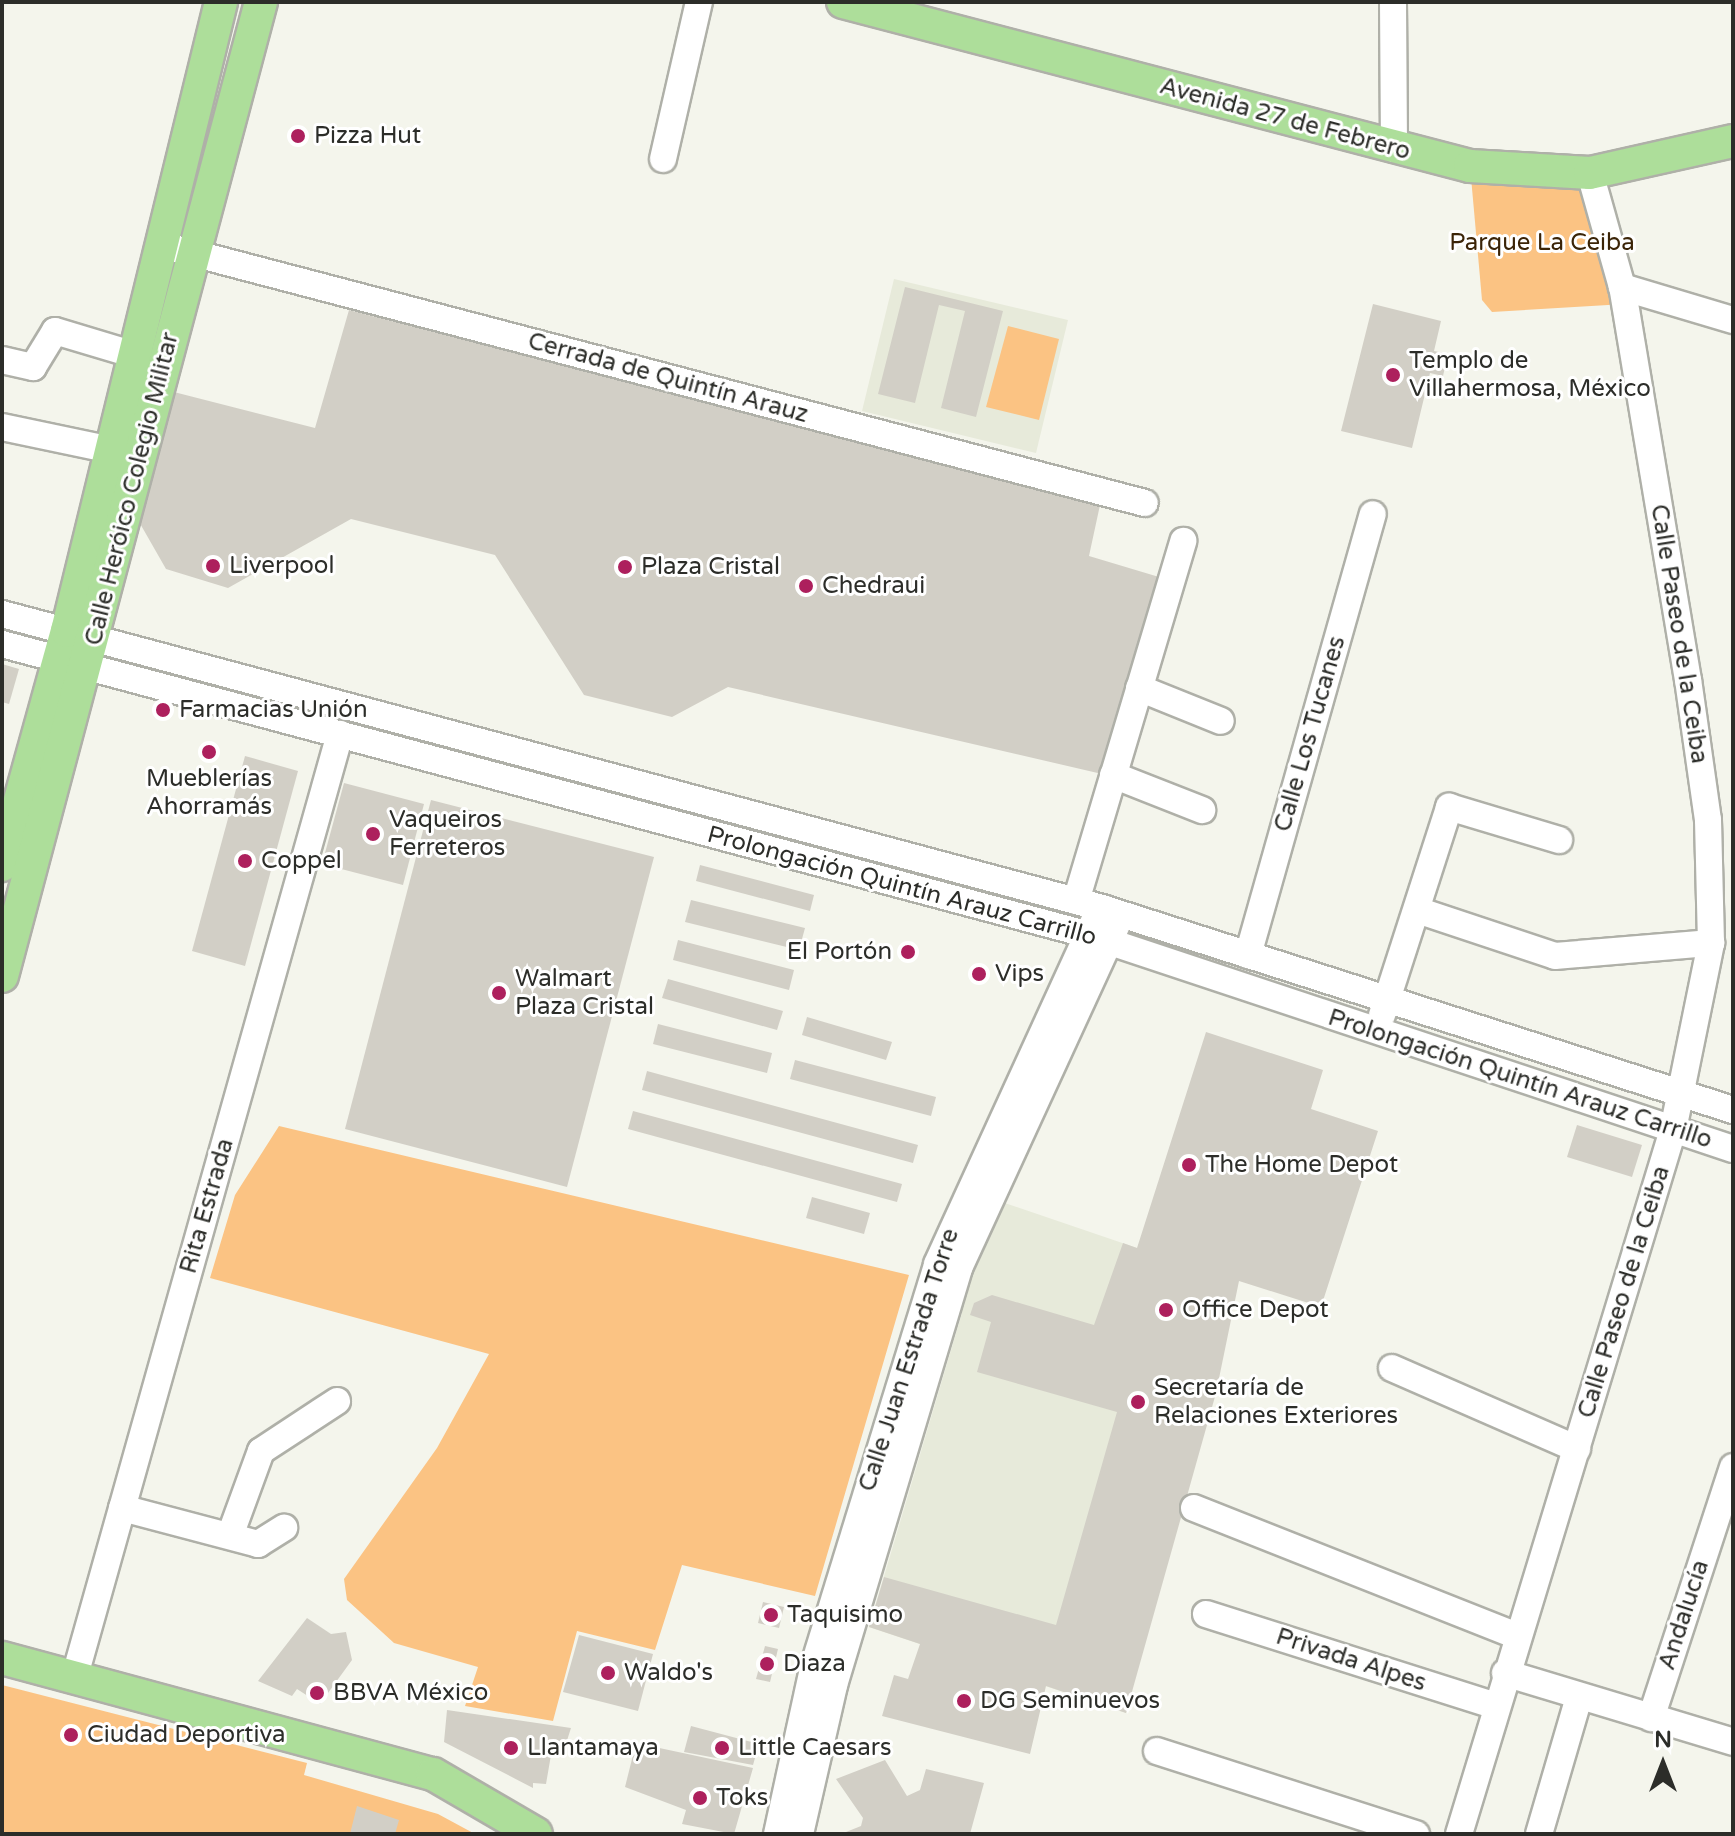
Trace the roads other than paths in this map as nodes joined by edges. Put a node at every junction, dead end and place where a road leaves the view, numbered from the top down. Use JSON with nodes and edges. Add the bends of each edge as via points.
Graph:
{"nodes":[{"id":1,"x":221,"y":2,"type":"edge"},
{"id":2,"x":261,"y":2,"type":"edge"},
{"id":3,"x":699,"y":2,"type":"edge"},
{"id":4,"x":843,"y":2,"type":"edge"},
{"id":5,"x":1393,"y":2,"type":"edge"},
{"id":6,"x":1733,"y":141,"type":"edge"},
{"id":7,"x":1394,"y":149,"type":"junction"},
{"id":8,"x":663,"y":159,"type":"dead end"},
{"id":9,"x":1590,"y":173,"type":"junction"},
{"id":10,"x":177,"y":248,"type":"junction"},
{"id":11,"x":1622,"y":287,"type":"junction"},
{"id":12,"x":1733,"y":320,"type":"edge"},
{"id":13,"x":135,"y":355,"type":"junction"},
{"id":14,"x":2,"y":360,"type":"edge"},
{"id":15,"x":2,"y":427,"type":"edge"},
{"id":16,"x":112,"y":450,"type":"junction"},
{"id":17,"x":1145,"y":503,"type":"dead end"},
{"id":18,"x":1373,"y":514,"type":"dead end"},
{"id":19,"x":1183,"y":541,"type":"dead end"},
{"id":20,"x":2,"y":614,"type":"edge"},
{"id":21,"x":2,"y":644,"type":"edge"},
{"id":22,"x":77,"y":648,"type":"junction"},
{"id":23,"x":1139,"y":688,"type":"junction"},
{"id":24,"x":407,"y":720,"type":"junction"},
{"id":25,"x":1221,"y":721,"type":"dead end"},
{"id":26,"x":340,"y":734,"type":"junction"},
{"id":27,"x":399,"y":749,"type":"junction"},
{"id":28,"x":1113,"y":775,"type":"junction"},
{"id":29,"x":1202,"y":810,"type":"dead end"},
{"id":30,"x":1559,"y":840,"type":"dead end"},
{"id":31,"x":912,"y":857,"type":"junction"},
{"id":32,"x":2,"y":865,"type":"edge"},
{"id":33,"x":905,"y":886,"type":"junction"},
{"id":34,"x":1076,"y":901,"type":"junction"},
{"id":35,"x":1417,"y":910,"type":"junction"},
{"id":36,"x":1111,"y":911,"type":"junction"},
{"id":37,"x":1098,"y":938,"type":"junction"},
{"id":38,"x":1711,"y":943,"type":"junction"},
{"id":39,"x":1248,"y":955,"type":"junction"},
{"id":40,"x":2,"y":976,"type":"edge"},
{"id":41,"x":1388,"y":999,"type":"junction"},
{"id":42,"x":1376,"y":1031,"type":"junction"},
{"id":43,"x":1683,"y":1093,"type":"junction"},
{"id":44,"x":1733,"y":1110,"type":"edge"},
{"id":45,"x":1673,"y":1130,"type":"junction"},
{"id":46,"x":1733,"y":1149,"type":"edge"},
{"id":47,"x":1392,"y":1368,"type":"dead end"},
{"id":48,"x":337,"y":1401,"type":"dead end"},
{"id":49,"x":1577,"y":1449,"type":"junction"},
{"id":50,"x":1733,"y":1467,"type":"edge"},
{"id":51,"x":122,"y":1508,"type":"junction"},
{"id":52,"x":1194,"y":1508,"type":"dead end"},
{"id":53,"x":284,"y":1528,"type":"dead end"},
{"id":54,"x":231,"y":1533,"type":"junction"},
{"id":55,"x":1206,"y":1614,"type":"dead end"},
{"id":56,"x":1517,"y":1636,"type":"junction"},
{"id":57,"x":2,"y":1658,"type":"edge"},
{"id":58,"x":1505,"y":1673,"type":"junction"},
{"id":59,"x":74,"y":1679,"type":"junction"},
{"id":60,"x":1579,"y":1697,"type":"junction"},
{"id":61,"x":1496,"y":1706,"type":"junction"},
{"id":62,"x":1651,"y":1718,"type":"junction"},
{"id":63,"x":812,"y":1730,"type":"junction"},
{"id":64,"x":1733,"y":1742,"type":"edge"},
{"id":65,"x":1157,"y":1751,"type":"dead end"},
{"id":66,"x":536,"y":1834,"type":"edge"},
{"id":67,"x":777,"y":1834,"type":"edge"},
{"id":68,"x":800,"y":1834,"type":"edge"},
{"id":69,"x":1416,"y":1834,"type":"edge"},
{"id":70,"x":1459,"y":1834,"type":"edge"},
{"id":71,"x":1539,"y":1834,"type":"edge"}],
"edges":[{"from":1,"to":10,"type":"main road","name":"Calle Heróico Colegio Militar"},
{"from":2,"to":10,"type":"main road","name":"Calle Heróico Colegio Militar"},
{"from":3,"to":8,"type":"street"},
{"from":4,"to":7,"type":"main road","name":"Avenida 27 de Febrero"},
{"from":5,"to":7,"type":"street"},
{"from":6,"to":9,"type":"main road","name":"Avenida 27 de Febrero"},
{"from":7,"to":9,"type":"main road","name":"Avenida 27 de Febrero","via":[[1470,166]]},
{"from":9,"to":11,"type":"street","name":"Calle Paseo de la Ceiba"},
{"from":10,"to":13,"type":"main road","name":"Calle Heróico Colegio Militar"},
{"from":10,"to":17,"type":"street","name":"Cerrada de Quintín Arauz"},
{"from":10,"to":22,"type":"main road","name":"Calle Heróico Colegio Militar"},
{"from":11,"to":12,"type":"street"},
{"from":11,"to":38,"type":"street","name":"Calle Paseo de la Ceiba","via":[[1708,820]]},
{"from":13,"to":14,"type":"street","via":[[55,331],[33,367]]},
{"from":13,"to":16,"type":"main road","name":"Calle Heróico Colegio Militar"},
{"from":15,"to":16,"type":"street"},
{"from":16,"to":22,"type":"main road","name":"Calle Heróico Colegio Militar"},
{"from":18,"to":39,"type":"street","name":"Calle Los Tucanes"},
{"from":19,"to":23,"type":"street"},
{"from":20,"to":22,"type":"street"},
{"from":21,"to":22,"type":"street"},
{"from":22,"to":24,"type":"street","name":"Prolongación Quintín Arauz Carrillo"},
{"from":22,"to":26,"type":"street","name":"Prolongación Quintín Arauz Carrillo"},
{"from":22,"to":32,"type":"main road","name":"Calle Heróico Colegio Militar"},
{"from":22,"to":40,"type":"main road","name":"Calle Heróico Colegio Militar"},
{"from":23,"to":25,"type":"street"},
{"from":23,"to":28,"type":"street"},
{"from":24,"to":27,"type":"street"},
{"from":24,"to":31,"type":"street","name":"Prolongación Quintín Arauz Carrillo"},
{"from":26,"to":27,"type":"street","name":"Prolongación Quintín Arauz Carrillo"},
{"from":26,"to":51,"type":"street","name":"Rita Estrada"},
{"from":27,"to":33,"type":"street","name":"Prolongación Quintín Arauz Carrillo"},
{"from":28,"to":29,"type":"street"},
{"from":28,"to":34,"type":"street"},
{"from":30,"to":35,"type":"street","via":[[1449,807]]},
{"from":31,"to":33,"type":"street"},
{"from":31,"to":34,"type":"street","name":"Prolongación Quintín Arauz Carrillo"},
{"from":33,"to":37,"type":"street","name":"Prolongación Quintín Arauz Carrillo"},
{"from":34,"to":36,"type":"street","name":"Prolongación Quintín Arauz Carrillo"},
{"from":35,"to":38,"type":"street","via":[[1555,956]]},
{"from":35,"to":41,"type":"street"},
{"from":36,"to":37,"type":"street","name":"Calle Juan Estrada Torre"},
{"from":36,"to":39,"type":"street","name":"Prolongación Quintín Arauz Carrillo"},
{"from":37,"to":42,"type":"street","name":"Prolongación Quintín Arauz Carrillo"},
{"from":37,"to":63,"type":"street","name":"Calle Juan Estrada Torre","via":[[937,1264]]},
{"from":38,"to":43,"type":"street","name":"Calle Paseo de la Ceiba"},
{"from":39,"to":41,"type":"street","name":"Prolongación Quintín Arauz Carrillo"},
{"from":41,"to":42,"type":"street"},
{"from":41,"to":43,"type":"street","name":"Prolongación Quintín Arauz Carrillo"},
{"from":42,"to":45,"type":"street","name":"Prolongación Quintín Arauz Carrillo"},
{"from":43,"to":44,"type":"street","name":"Prolongación Quintín Arauz Carrillo"},
{"from":43,"to":45,"type":"street","name":"Calle Paseo de la Ceiba"},
{"from":45,"to":46,"type":"street","name":"Prolongación Quintín Arauz Carrillo"},
{"from":45,"to":49,"type":"street","name":"Calle Paseo de la Ceiba"},
{"from":47,"to":49,"type":"street"},
{"from":48,"to":54,"type":"street","via":[[261,1451]]},
{"from":49,"to":56,"type":"street","name":"Calle Paseo de la Ceiba"},
{"from":50,"to":62,"type":"street","name":"Andalucía"},
{"from":51,"to":54,"type":"street"},
{"from":51,"to":59,"type":"street","name":"Rita Estrada"},
{"from":52,"to":56,"type":"street"},
{"from":53,"to":54,"type":"street","via":[[258,1544]]},
{"from":55,"to":61,"type":"street","name":"Privada Alpes"},
{"from":56,"to":58,"type":"street","name":"Calle Paseo de la Ceiba"},
{"from":57,"to":59,"type":"main road"},
{"from":58,"to":60,"type":"street"},
{"from":58,"to":61,"type":"street","name":"Calle Paseo de la Ceiba"},
{"from":59,"to":66,"type":"main road","via":[[433,1774]]},
{"from":60,"to":62,"type":"street"},
{"from":60,"to":71,"type":"street"},
{"from":61,"to":70,"type":"street","name":"Calle Paseo de la Ceiba"},
{"from":62,"to":64,"type":"street"},
{"from":63,"to":67,"type":"street","name":"Calle Juan Estrada Torre"},
{"from":63,"to":68,"type":"street","name":"Calle Juan Estrada Torre"},
{"from":65,"to":69,"type":"street"}]}
